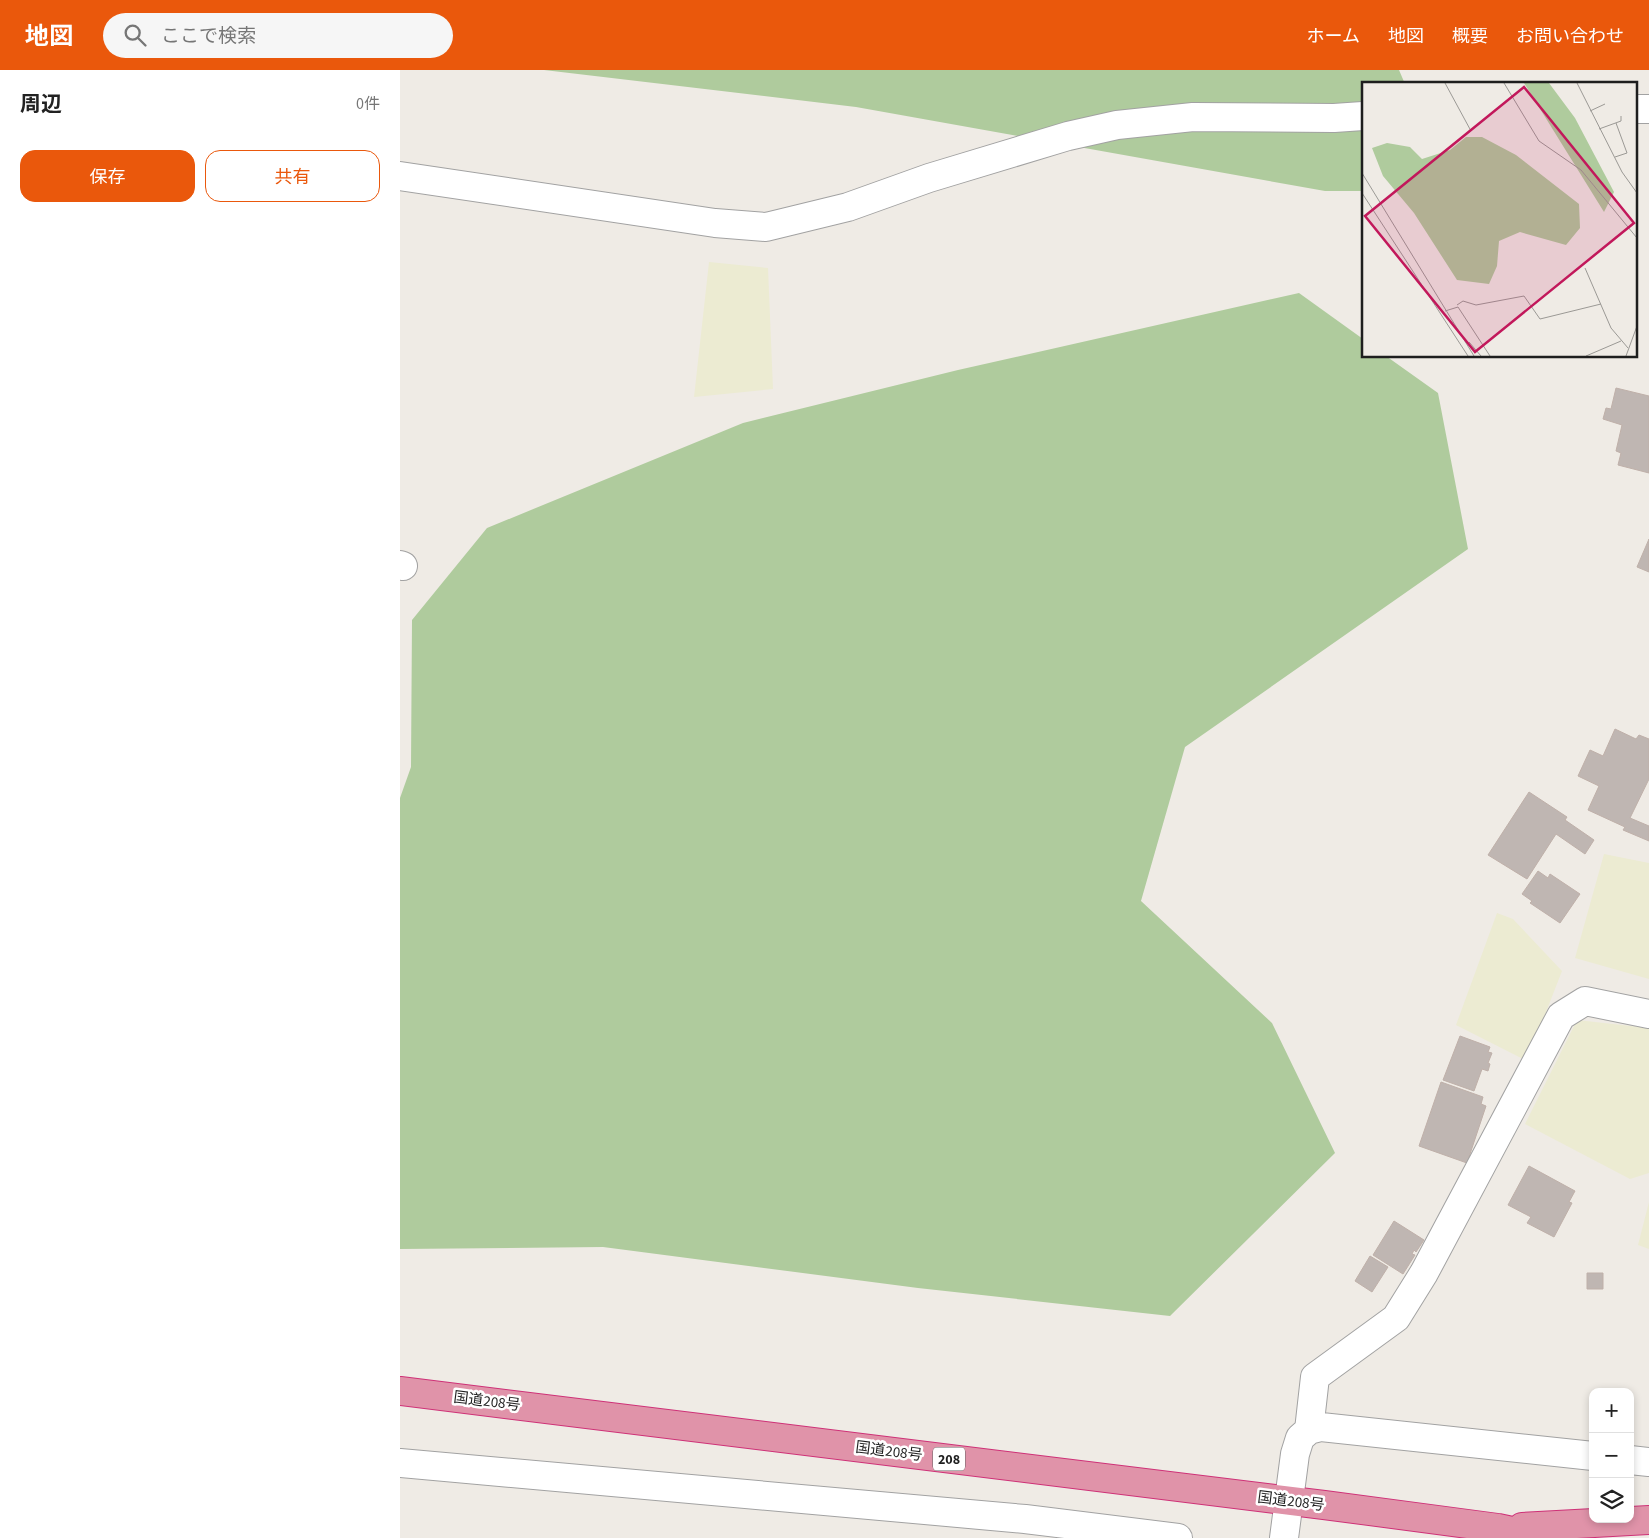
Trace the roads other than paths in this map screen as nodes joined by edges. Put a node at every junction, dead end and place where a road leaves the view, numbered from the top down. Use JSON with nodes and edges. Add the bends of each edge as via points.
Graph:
{"nodes":[{"id":1,"x":1636,"y":109,"type":"edge"},
{"id":2,"x":1649,"y":109,"type":"edge"},
{"id":3,"x":1362,"y":116,"type":"edge"},
{"id":4,"x":400,"y":176,"type":"edge"},
{"id":5,"x":1649,"y":1014,"type":"edge"},
{"id":6,"x":400,"y":1391,"type":"edge"},
{"id":7,"x":1308,"y":1430,"type":"junction"},
{"id":8,"x":1589,"y":1456,"type":"edge"},
{"id":9,"x":1634,"y":1460,"type":"edge"},
{"id":10,"x":1649,"y":1462,"type":"edge"},
{"id":11,"x":400,"y":1463,"type":"edge"},
{"id":12,"x":1290,"y":1501,"type":"junction"},
{"id":13,"x":1649,"y":1520,"type":"edge"},
{"id":14,"x":1498,"y":1528,"type":"junction"},
{"id":15,"x":1178,"y":1538,"type":"edge"},
{"id":16,"x":1284,"y":1538,"type":"edge"},
{"id":17,"x":1545,"y":1538,"type":"edge"}],
"edges":[{"from":1,"to":2,"type":"street"},
{"from":3,"to":4,"type":"street","via":[[1193,117],[1117,125],[1068,136],[928,178],[848,208],[766,227],[715,223]]},
{"from":5,"to":7,"type":"street","via":[[1585,1001],[1561,1016],[1424,1273],[1396,1318],[1314,1377]]},
{"from":6,"to":12,"type":"highway","name":"国道208号","number":"208"},
{"from":7,"to":8,"type":"street","via":[[1322,1427]]},
{"from":7,"to":12,"type":"street","via":[[1300,1438],[1295,1454]]},
{"from":9,"to":10,"type":"street"},
{"from":11,"to":15,"type":"street","via":[[1025,1519]]},
{"from":12,"to":14,"type":"highway","name":"国道208号","number":"208"},
{"from":12,"to":16,"type":"street"},
{"from":13,"to":14,"type":"highway","name":"国道208号","number":"208"},
{"from":14,"to":17,"type":"highway","name":"国道208号","number":"208"}]}
